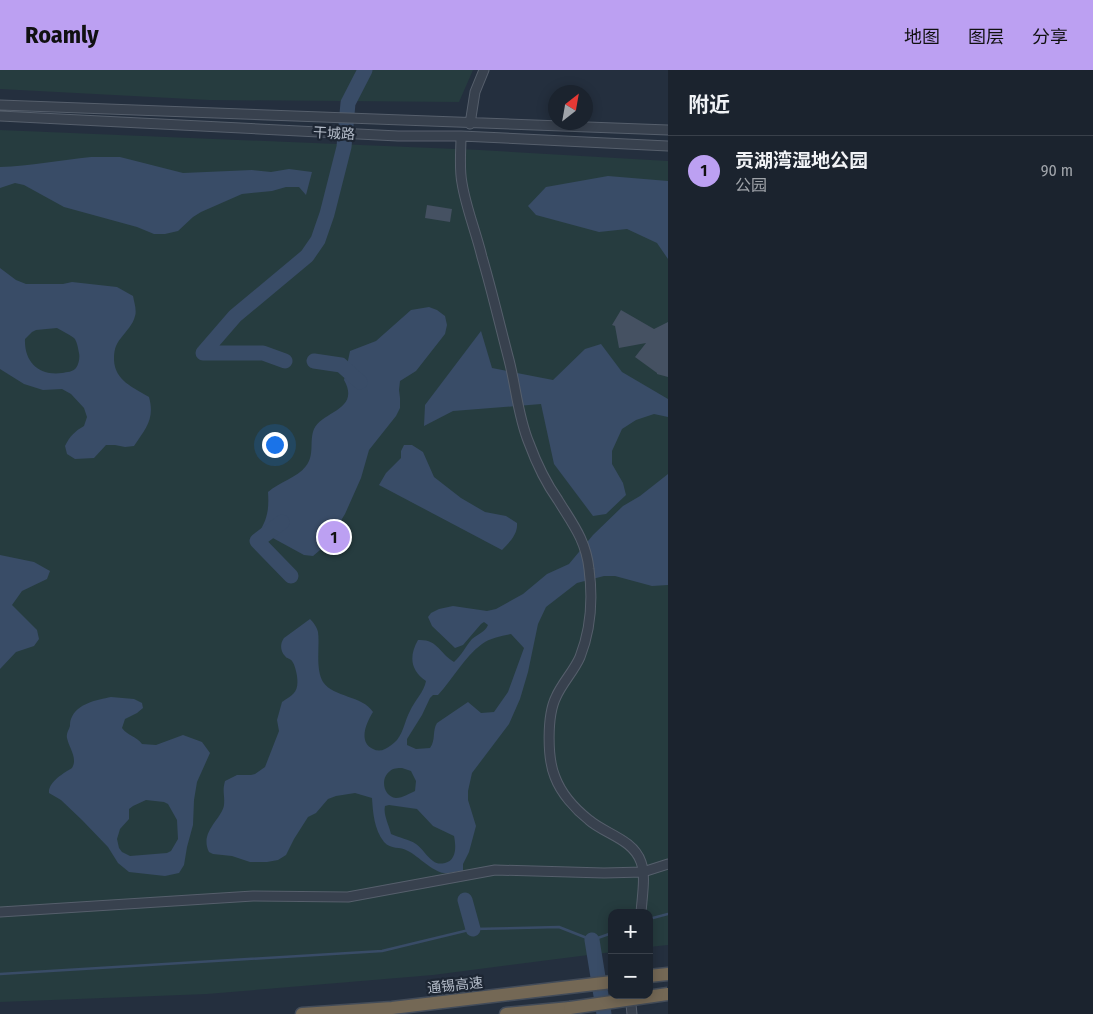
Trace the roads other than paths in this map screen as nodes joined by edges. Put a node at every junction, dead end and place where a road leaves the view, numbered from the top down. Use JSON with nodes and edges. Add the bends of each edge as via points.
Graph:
{"nodes":[{"id":1,"x":485,"y":70,"type":"edge"},
{"id":2,"x":0,"y":104,"type":"edge"},
{"id":3,"x":0,"y":116,"type":"edge"},
{"id":4,"x":471,"y":124,"type":"junction"},
{"id":5,"x":668,"y":130,"type":"edge"},
{"id":6,"x":461,"y":136,"type":"junction"},
{"id":7,"x":668,"y":146,"type":"edge"},
{"id":8,"x":668,"y":864,"type":"edge"},
{"id":9,"x":643,"y":872,"type":"junction"},
{"id":10,"x":641,"y":909,"type":"edge"},
{"id":11,"x":0,"y":912,"type":"edge"},
{"id":12,"x":668,"y":974,"type":"edge"},
{"id":13,"x":653,"y":976,"type":"edge"},
{"id":14,"x":608,"y":983,"type":"edge"},
{"id":15,"x":668,"y":994,"type":"edge"},
{"id":16,"x":630,"y":999,"type":"edge"},
{"id":17,"x":302,"y":1014,"type":"edge"},
{"id":18,"x":506,"y":1014,"type":"edge"},
{"id":19,"x":632,"y":1014,"type":"edge"}],
"edges":[{"from":1,"to":4,"type":"street"},
{"from":2,"to":4,"type":"street","name":"干城路"},
{"from":3,"to":6,"type":"street","name":"干城路","via":[[398,136]]},
{"from":4,"to":5,"type":"street","name":"干城路"},
{"from":6,"to":7,"type":"street","name":"干城路"},
{"from":6,"to":9,"type":"street","via":[[461,182],[528,442],[557,499],[575,525],[589,564],[591,609],[580,658],[554,699],[549,756],[555,777],[568,798],[589,821],[633,849],[642,863]]},
{"from":8,"to":9,"type":"street"},
{"from":9,"to":10,"type":"street"},
{"from":9,"to":11,"type":"street","via":[[495,870],[348,897],[253,896]]},
{"from":12,"to":13,"type":"highway"},
{"from":14,"to":17,"type":"highway","name":"通锡高速","via":[[392,1008]]},
{"from":15,"to":18,"type":"highway","bridge":true},
{"from":16,"to":19,"type":"street"}]}
